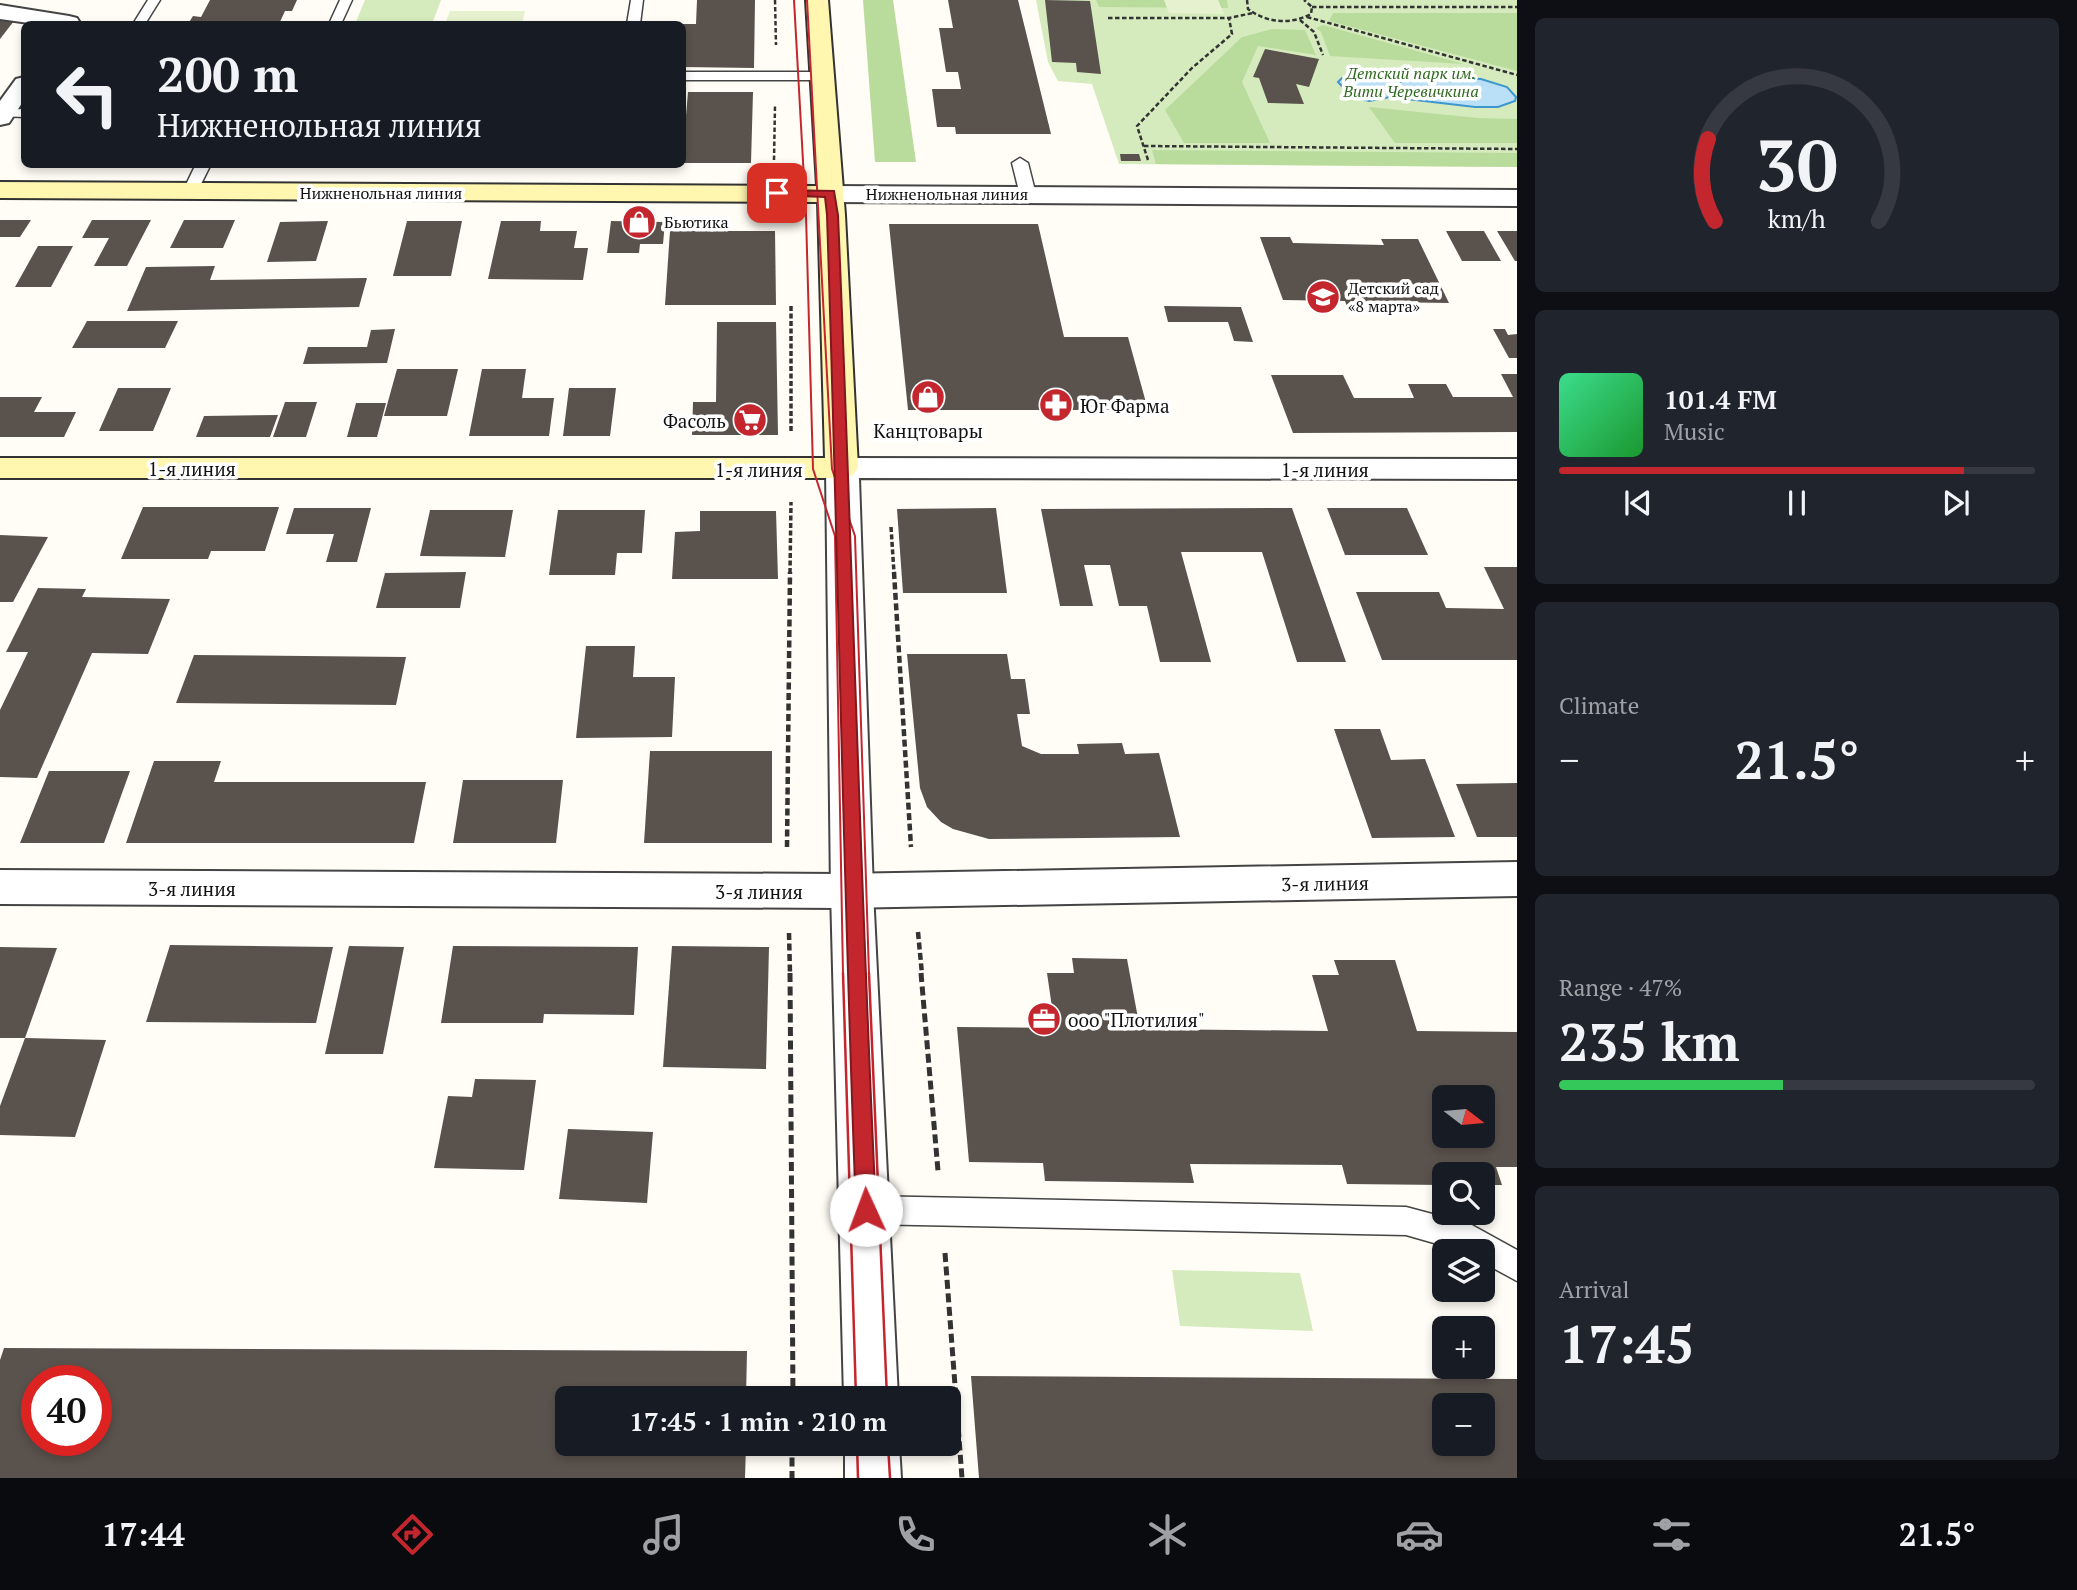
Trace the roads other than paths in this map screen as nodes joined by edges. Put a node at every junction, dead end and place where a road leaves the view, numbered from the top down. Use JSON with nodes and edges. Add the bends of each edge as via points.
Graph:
{"nodes":[{"id":1,"x":154,"y":0,"type":"edge"},
{"id":2,"x":346,"y":0,"type":"edge"},
{"id":3,"x":637,"y":0,"type":"edge"},
{"id":4,"x":817,"y":0,"type":"edge"},
{"id":5,"x":0,"y":12,"type":"edge"},
{"id":6,"x":73,"y":18,"type":"edge"},
{"id":7,"x":141,"y":21,"type":"edge"},
{"id":8,"x":336,"y":21,"type":"edge"},
{"id":9,"x":634,"y":21,"type":"edge"},
{"id":10,"x":686,"y":76,"type":"edge"},
{"id":11,"x":822,"y":76,"type":"junction"},
{"id":12,"x":21,"y":90,"type":"edge"},
{"id":13,"x":9,"y":114,"type":"edge"},
{"id":14,"x":1020,"y":163,"type":"dead end"},
{"id":15,"x":202,"y":168,"type":"edge"},
{"id":16,"x":0,"y":190,"type":"edge"},
{"id":17,"x":190,"y":193,"type":"junction"},
{"id":18,"x":830,"y":194,"type":"junction"},
{"id":19,"x":1028,"y":195,"type":"junction"},
{"id":20,"x":1517,"y":198,"type":"edge"},
{"id":21,"x":0,"y":468,"type":"edge"},
{"id":22,"x":842,"y":468,"type":"junction"},
{"id":23,"x":1517,"y":469,"type":"edge"},
{"id":24,"x":1517,"y":879,"type":"edge"},
{"id":25,"x":0,"y":887,"type":"edge"},
{"id":26,"x":852,"y":891,"type":"junction"},
{"id":27,"x":866,"y":1210,"type":"junction"},
{"id":28,"x":1517,"y":1266,"type":"edge"},
{"id":29,"x":871,"y":1386,"type":"edge"},
{"id":30,"x":872,"y":1456,"type":"edge"},
{"id":31,"x":873,"y":1478,"type":"edge"}],
"edges":[{"from":1,"to":7,"type":"lane"},
{"from":2,"to":8,"type":"lane"},
{"from":3,"to":9,"type":"lane"},
{"from":4,"to":11,"type":"main road"},
{"from":5,"to":6,"type":"street"},
{"from":10,"to":11,"type":"lane"},
{"from":11,"to":18,"type":"main road"},
{"from":12,"to":13,"type":"street"},
{"from":14,"to":19,"type":"lane"},
{"from":15,"to":17,"type":"lane"},
{"from":16,"to":17,"type":"main road","name":"Нижненольная линия"},
{"from":17,"to":18,"type":"main road","name":"Нижненольная линия"},
{"from":18,"to":19,"type":"street","name":"Нижненольная линия"},
{"from":18,"to":22,"type":"main road"},
{"from":19,"to":20,"type":"street","name":"Нижненольная линия"},
{"from":21,"to":22,"type":"main road","name":"1-я линия"},
{"from":22,"to":23,"type":"street","name":"1-я линия"},
{"from":22,"to":26,"type":"street"},
{"from":24,"to":26,"type":"street","name":"3-я линия"},
{"from":25,"to":26,"type":"street","name":"3-я линия"},
{"from":26,"to":27,"type":"street"},
{"from":27,"to":28,"type":"lane","via":[[1406,1221],[1470,1239]]},
{"from":27,"to":29,"type":"street"},
{"from":30,"to":31,"type":"street"}]}
